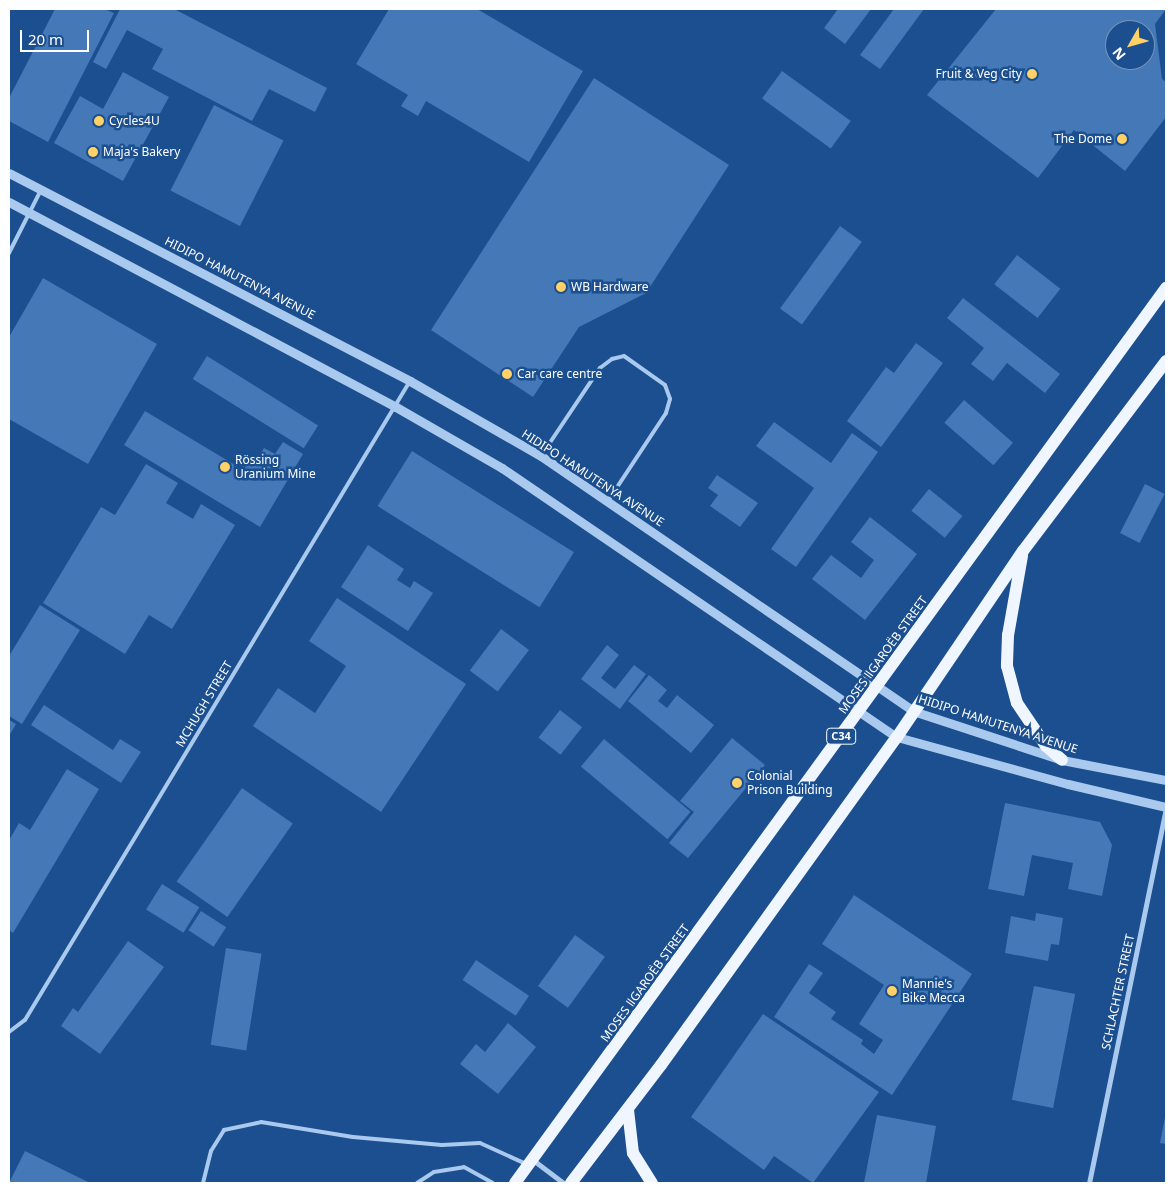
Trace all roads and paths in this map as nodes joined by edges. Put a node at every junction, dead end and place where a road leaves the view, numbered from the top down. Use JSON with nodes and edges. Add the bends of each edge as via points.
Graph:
{"nodes":[{"id":1,"x":9,"y":173,"type":"edge"},
{"id":2,"x":41,"y":189,"type":"junction"},
{"id":3,"x":9,"y":202,"type":"edge"},
{"id":4,"x":30,"y":212,"type":"junction"},
{"id":5,"x":9,"y":253,"type":"edge"},
{"id":6,"x":1166,"y":288,"type":"edge"},
{"id":7,"x":1166,"y":361,"type":"edge"},
{"id":8,"x":410,"y":381,"type":"junction"},
{"id":9,"x":396,"y":407,"type":"junction"},
{"id":10,"x":541,"y":456,"type":"junction"},
{"id":11,"x":608,"y":501,"type":"junction"},
{"id":12,"x":1023,"y":551,"type":"junction"},
{"id":13,"x":876,"y":686,"type":"junction"},
{"id":14,"x":913,"y":711,"type":"junction"},
{"id":15,"x":859,"y":712,"type":"junction"},
{"id":16,"x":897,"y":737,"type":"junction"},
{"id":17,"x":1062,"y":760,"type":"junction"},
{"id":18,"x":1166,"y":780,"type":"edge"},
{"id":19,"x":1166,"y":806,"type":"edge"},
{"id":20,"x":9,"y":1032,"type":"edge"},
{"id":21,"x":628,"y":1110,"type":"junction"},
{"id":22,"x":530,"y":1163,"type":"junction"},
{"id":23,"x":203,"y":1183,"type":"edge"},
{"id":24,"x":417,"y":1183,"type":"edge"},
{"id":25,"x":493,"y":1183,"type":"edge"},
{"id":26,"x":516,"y":1183,"type":"edge"},
{"id":27,"x":564,"y":1183,"type":"edge"},
{"id":28,"x":571,"y":1183,"type":"edge"},
{"id":29,"x":652,"y":1183,"type":"edge"},
{"id":30,"x":1089,"y":1183,"type":"edge"}],
"edges":[{"from":1,"to":2,"type":"street","name":"HIDIPO HAMUTENYA AVENUE"},
{"from":2,"to":4,"type":"lane"},
{"from":2,"to":8,"type":"street","name":"HIDIPO HAMUTENYA AVENUE"},
{"from":3,"to":4,"type":"street"},
{"from":4,"to":5,"type":"lane"},
{"from":4,"to":9,"type":"street"},
{"from":6,"to":13,"type":"main road","name":"MOSES ǁGAROËB STREET","number":"C34"},
{"from":7,"to":12,"type":"main road"},
{"from":8,"to":9,"type":"lane","name":"MCHUGH STREET"},
{"from":8,"to":10,"type":"street","name":"HIDIPO HAMUTENYA AVENUE"},
{"from":9,"to":15,"type":"street","via":[[502,468]]},
{"from":9,"to":20,"type":"lane","name":"MCHUGH STREET","via":[[25,1020]]},
{"from":10,"to":11,"type":"street","name":"HIDIPO HAMUTENYA AVENUE"},
{"from":10,"to":11,"type":"lane","via":[[600,368],[612,358],[624,356],[666,385],[670,399],[666,413]]},
{"from":11,"to":13,"type":"street","name":"HIDIPO HAMUTENYA AVENUE"},
{"from":12,"to":14,"type":"main road"},
{"from":12,"to":17,"type":"main road","via":[[1008,635],[1007,666],[1017,703],[1042,740]]},
{"from":13,"to":14,"type":"street","name":"HIDIPO HAMUTENYA AVENUE"},
{"from":13,"to":15,"type":"main road","name":"MOSES ǁGAROËB STREET","number":"C34"},
{"from":14,"to":16,"type":"main road"},
{"from":14,"to":17,"type":"street","name":"HIDIPO HAMUTENYA AVENUE"},
{"from":15,"to":16,"type":"street"},
{"from":15,"to":22,"type":"main road","name":"MOSES ǁGAROËB STREET","number":"C34"},
{"from":16,"to":19,"type":"street","via":[[1068,784]]},
{"from":16,"to":21,"type":"main road"},
{"from":17,"to":18,"type":"street","name":"HIDIPO HAMUTENYA AVENUE"},
{"from":19,"to":30,"type":"street","name":"SCHLACHTER STREET"},
{"from":21,"to":28,"type":"main road"},
{"from":21,"to":29,"type":"main road","via":[[633,1153]]},
{"from":22,"to":23,"type":"lane","via":[[480,1143],[442,1145],[353,1137],[261,1122],[224,1130],[211,1151]]},
{"from":22,"to":26,"type":"main road","name":"MOSES ǁGAROËB STREET","number":"C34"},
{"from":22,"to":27,"type":"street"},
{"from":24,"to":25,"type":"lane","via":[[434,1172],[464,1167]]}]}
